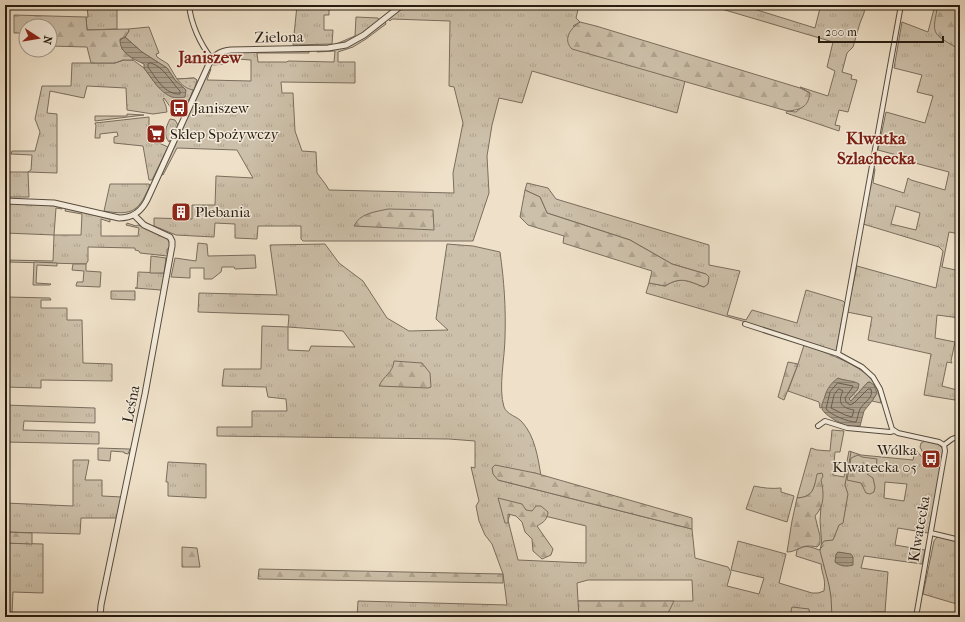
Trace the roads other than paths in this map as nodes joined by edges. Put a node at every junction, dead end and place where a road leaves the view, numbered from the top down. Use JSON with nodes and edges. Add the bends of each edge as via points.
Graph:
{"nodes":[{"id":1,"x":189,"y":5,"type":"edge"},
{"id":2,"x":402,"y":5,"type":"edge"},
{"id":3,"x":901,"y":5,"type":"edge"},
{"id":4,"x":212,"y":59,"type":"junction"},
{"id":5,"x":5,"y":201,"type":"edge"},
{"id":6,"x":134,"y":215,"type":"junction"},
{"id":7,"x":745,"y":324,"type":"dead end"},
{"id":8,"x":838,"y":354,"type":"junction"},
{"id":9,"x":818,"y":426,"type":"dead end"},
{"id":10,"x":894,"y":431,"type":"junction"},
{"id":11,"x":960,"y":436,"type":"edge"},
{"id":12,"x":944,"y":445,"type":"junction"},
{"id":13,"x":931,"y":533,"type":"junction"},
{"id":14,"x":960,"y":540,"type":"edge"},
{"id":15,"x":100,"y":617,"type":"edge"},
{"id":16,"x":916,"y":617,"type":"edge"}],
"edges":[{"from":1,"to":4,"type":"street","via":[[196,30]]},
{"from":2,"to":4,"type":"street","name":"Zielona","via":[[364,35],[346,45],[328,48],[231,50],[221,52]]},
{"from":3,"to":8,"type":"street"},
{"from":4,"to":6,"type":"street","via":[[147,200]]},
{"from":5,"to":6,"type":"street","via":[[54,202],[119,218]]},
{"from":6,"to":15,"type":"street","name":"Leśna","via":[[144,225],[170,237],[172,246]]},
{"from":7,"to":8,"type":"street"},
{"from":8,"to":10,"type":"street","via":[[862,367],[873,377],[880,389]]},
{"from":9,"to":10,"type":"street","via":[[825,421],[847,428]]},
{"from":10,"to":12,"type":"street"},
{"from":11,"to":12,"type":"street"},
{"from":12,"to":13,"type":"street","name":"Klwatecka"},
{"from":13,"to":14,"type":"street"},
{"from":13,"to":16,"type":"street","name":"Klwatecka"}]}
